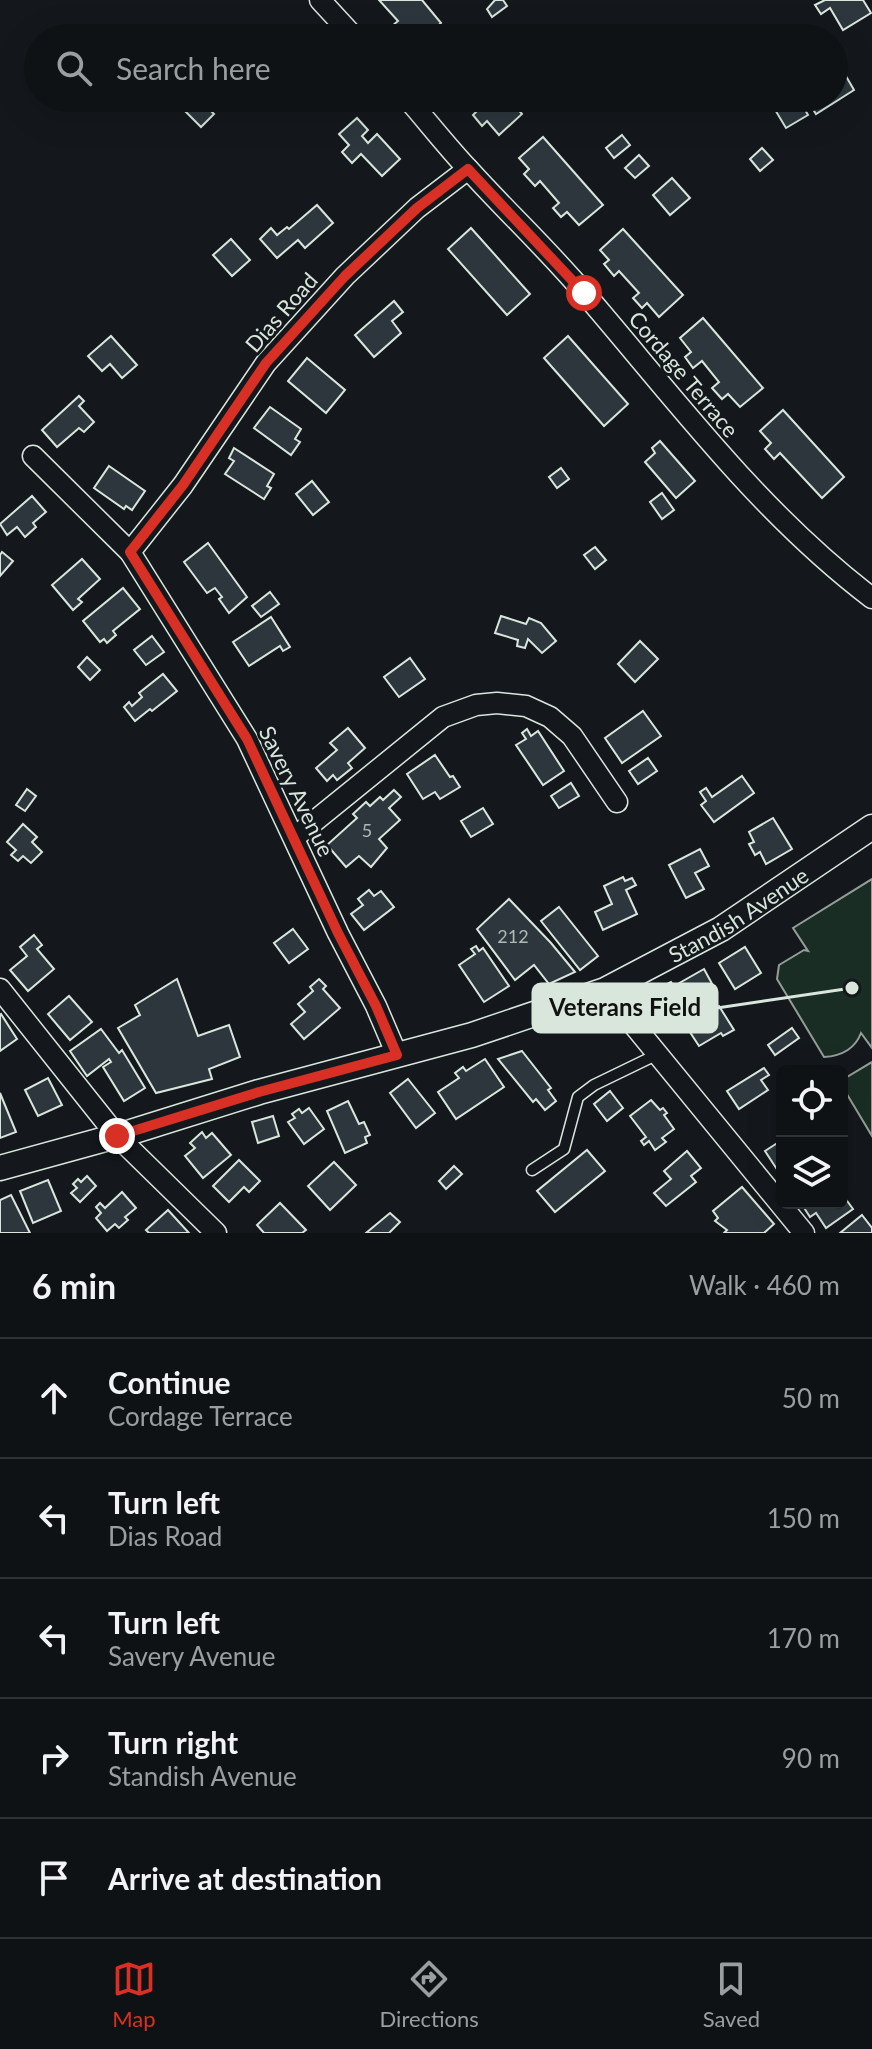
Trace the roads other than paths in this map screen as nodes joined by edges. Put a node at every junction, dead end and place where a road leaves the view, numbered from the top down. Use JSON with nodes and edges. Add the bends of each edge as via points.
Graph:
{"nodes":[{"id":1,"x":320,"y":0,"type":"edge"},
{"id":2,"x":342,"y":24,"type":"edge"},
{"id":3,"x":419,"y":112,"type":"edge"},
{"id":4,"x":468,"y":169,"type":"junction"},
{"id":5,"x":33,"y":456,"type":"dead end"},
{"id":6,"x":130,"y":552,"type":"junction"},
{"id":7,"x":872,"y":598,"type":"edge"},
{"id":8,"x":617,"y":802,"type":"dead end"},
{"id":9,"x":872,"y":827,"type":"edge"},
{"id":10,"x":295,"y":837,"type":"junction"},
{"id":11,"x":0,"y":989,"type":"edge"},
{"id":12,"x":605,"y":990,"type":"junction"},
{"id":13,"x":658,"y":1054,"type":"junction"},
{"id":14,"x":397,"y":1055,"type":"junction"},
{"id":15,"x":117,"y":1136,"type":"junction"},
{"id":16,"x":0,"y":1168,"type":"edge"},
{"id":17,"x":532,"y":1170,"type":"dead end"},
{"id":18,"x":216,"y":1233,"type":"edge"},
{"id":19,"x":804,"y":1233,"type":"edge"}],
"edges":[{"from":1,"to":2,"type":"street"},
{"from":3,"to":4,"type":"street","name":"Cordage Terrace"},
{"from":4,"to":6,"type":"street","name":"Dias Road","via":[[417,208],[345,276],[266,363]]},
{"from":4,"to":7,"type":"street","name":"Cordage Terrace","via":[[584,293],[702,436],[779,519]]},
{"from":5,"to":6,"type":"street","name":"Savery Avenue"},
{"from":6,"to":10,"type":"street","name":"Savery Avenue","via":[[247,739]]},
{"from":8,"to":10,"type":"street","via":[[572,736],[550,717],[526,706],[476,705],[443,717]]},
{"from":9,"to":12,"type":"street","name":"Standish Avenue","via":[[721,929]]},
{"from":10,"to":14,"type":"street","name":"Savery Avenue"},
{"from":11,"to":15,"type":"street"},
{"from":12,"to":13,"type":"street"},
{"from":12,"to":14,"type":"street","name":"Standish Avenue"},
{"from":13,"to":17,"type":"lane","via":[[578,1097],[564,1149]]},
{"from":13,"to":19,"type":"street"},
{"from":14,"to":15,"type":"street","name":"Standish Avenue"},
{"from":15,"to":16,"type":"street","name":"Standish Avenue"},
{"from":15,"to":18,"type":"street"}]}
